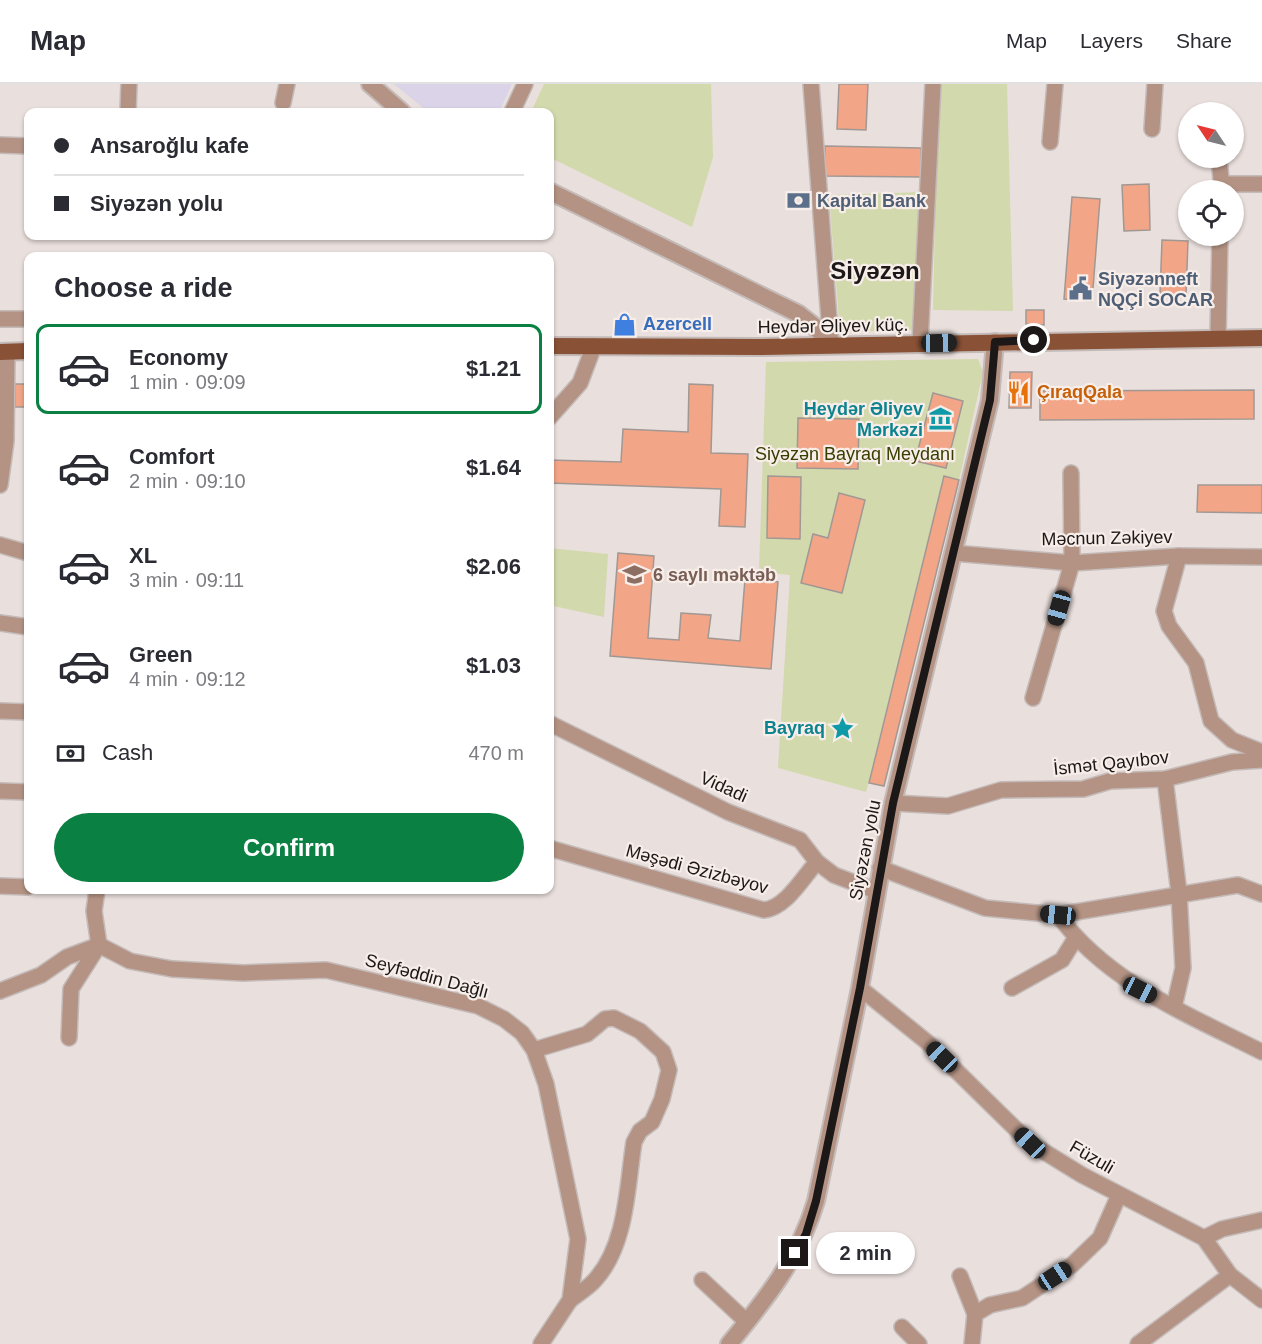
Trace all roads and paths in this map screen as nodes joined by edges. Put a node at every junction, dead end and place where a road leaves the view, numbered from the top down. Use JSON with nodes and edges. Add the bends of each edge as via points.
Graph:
{"nodes":[{"id":1,"x":129,"y":84,"type":"edge"},
{"id":2,"x":287,"y":84,"type":"edge"},
{"id":3,"x":370,"y":84,"type":"edge"},
{"id":4,"x":525,"y":84,"type":"edge"},
{"id":5,"x":811,"y":84,"type":"edge"},
{"id":6,"x":933,"y":84,"type":"edge"},
{"id":7,"x":1055,"y":84,"type":"edge"},
{"id":8,"x":1155,"y":84,"type":"edge"},
{"id":9,"x":283,"y":103,"type":"dead end"},
{"id":10,"x":128,"y":108,"type":"edge"},
{"id":11,"x":397,"y":108,"type":"edge"},
{"id":12,"x":514,"y":108,"type":"edge"},
{"id":13,"x":1152,"y":129,"type":"dead end"},
{"id":14,"x":1050,"y":141,"type":"dead end"},
{"id":15,"x":0,"y":145,"type":"edge"},
{"id":16,"x":24,"y":146,"type":"edge"},
{"id":17,"x":1262,"y":184,"type":"edge"},
{"id":18,"x":1244,"y":185,"type":"edge"},
{"id":19,"x":554,"y":193,"type":"edge"},
{"id":20,"x":1220,"y":246,"type":"edge"},
{"id":21,"x":0,"y":319,"type":"edge"},
{"id":22,"x":24,"y":319,"type":"edge"},
{"id":23,"x":1218,"y":338,"type":"junction"},
{"id":24,"x":1262,"y":338,"type":"edge"},
{"id":25,"x":995,"y":342,"type":"junction"},
{"id":26,"x":920,"y":344,"type":"junction"},
{"id":27,"x":831,"y":345,"type":"junction"},
{"id":28,"x":554,"y":346,"type":"edge"},
{"id":29,"x":594,"y":346,"type":"junction"},
{"id":30,"x":24,"y":351,"type":"edge"},
{"id":31,"x":4,"y":352,"type":"edge"},
{"id":32,"x":554,"y":412,"type":"edge"},
{"id":33,"x":1071,"y":473,"type":"dead end"},
{"id":34,"x":0,"y":485,"type":"edge"},
{"id":35,"x":0,"y":545,"type":"edge"},
{"id":36,"x":24,"y":552,"type":"edge"},
{"id":37,"x":953,"y":553,"type":"junction"},
{"id":38,"x":1179,"y":556,"type":"junction"},
{"id":39,"x":1262,"y":557,"type":"edge"},
{"id":40,"x":1072,"y":562,"type":"junction"},
{"id":41,"x":0,"y":623,"type":"edge"},
{"id":42,"x":24,"y":626,"type":"edge"},
{"id":43,"x":1033,"y":698,"type":"dead end"},
{"id":44,"x":0,"y":711,"type":"edge"},
{"id":45,"x":24,"y":712,"type":"edge"},
{"id":46,"x":554,"y":725,"type":"edge"},
{"id":47,"x":1262,"y":752,"type":"edge"},
{"id":48,"x":1262,"y":760,"type":"edge"},
{"id":49,"x":1165,"y":778,"type":"junction"},
{"id":50,"x":0,"y":791,"type":"edge"},
{"id":51,"x":24,"y":792,"type":"edge"},
{"id":52,"x":893,"y":803,"type":"junction"},
{"id":53,"x":554,"y":849,"type":"edge"},
{"id":54,"x":817,"y":862,"type":"junction"},
{"id":55,"x":880,"y":868,"type":"junction"},
{"id":56,"x":0,"y":886,"type":"edge"},
{"id":57,"x":24,"y":887,"type":"edge"},
{"id":58,"x":876,"y":891,"type":"junction"},
{"id":59,"x":1179,"y":893,"type":"junction"},
{"id":60,"x":96,"y":894,"type":"edge"},
{"id":61,"x":1262,"y":894,"type":"edge"},
{"id":62,"x":1058,"y":915,"type":"junction"},
{"id":63,"x":1076,"y":939,"type":"junction"},
{"id":64,"x":99,"y":945,"type":"junction"},
{"id":65,"x":860,"y":988,"type":"junction"},
{"id":66,"x":1012,"y":988,"type":"dead end"},
{"id":67,"x":0,"y":991,"type":"edge"},
{"id":68,"x":1174,"y":1007,"type":"junction"},
{"id":69,"x":69,"y":1038,"type":"dead end"},
{"id":70,"x":534,"y":1050,"type":"junction"},
{"id":71,"x":1262,"y":1053,"type":"edge"},
{"id":72,"x":1119,"y":1195,"type":"junction"},
{"id":73,"x":1262,"y":1220,"type":"edge"},
{"id":74,"x":1204,"y":1238,"type":"junction"},
{"id":75,"x":1230,"y":1275,"type":"junction"},
{"id":76,"x":960,"y":1276,"type":"dead end"},
{"id":77,"x":702,"y":1280,"type":"dead end"},
{"id":78,"x":570,"y":1300,"type":"junction"},
{"id":79,"x":1262,"y":1300,"type":"edge"},
{"id":80,"x":975,"y":1314,"type":"junction"},
{"id":81,"x":747,"y":1323,"type":"junction"},
{"id":82,"x":902,"y":1327,"type":"dead end"},
{"id":83,"x":541,"y":1344,"type":"edge"},
{"id":84,"x":729,"y":1344,"type":"edge"},
{"id":85,"x":919,"y":1344,"type":"edge"},
{"id":86,"x":972,"y":1344,"type":"edge"},
{"id":87,"x":1138,"y":1344,"type":"edge"}],
"edges":[{"from":1,"to":10,"type":"street"},
{"from":2,"to":9,"type":"street"},
{"from":3,"to":11,"type":"street"},
{"from":4,"to":12,"type":"street"},
{"from":5,"to":27,"type":"street"},
{"from":6,"to":26,"type":"street"},
{"from":7,"to":14,"type":"street"},
{"from":8,"to":13,"type":"street"},
{"from":15,"to":16,"type":"street"},
{"from":17,"to":18,"type":"street"},
{"from":19,"to":27,"type":"street","via":[[799,314]]},
{"from":20,"to":23,"type":"street"},
{"from":21,"to":22,"type":"street"},
{"from":23,"to":24,"type":"main road","name":"Heydər Əliyev küç."},
{"from":23,"to":25,"type":"main road","name":"Heydər Əliyev küç."},
{"from":25,"to":26,"type":"main road","name":"Heydər Əliyev küç."},
{"from":25,"to":37,"type":"street","name":"Siyəzən yolu","via":[[990,400]]},
{"from":26,"to":27,"type":"main road","name":"Heydər Əliyev küç."},
{"from":27,"to":29,"type":"main road","name":"Heydər Əliyev küç."},
{"from":28,"to":29,"type":"main road","name":"Heydər Əliyev küç."},
{"from":29,"to":32,"type":"street","via":[[580,383]]},
{"from":30,"to":31,"type":"main road"},
{"from":31,"to":34,"type":"street","via":[[6,441]]},
{"from":33,"to":40,"type":"street"},
{"from":35,"to":36,"type":"street"},
{"from":37,"to":40,"type":"street","name":"Məcnun Zəkiyev"},
{"from":37,"to":52,"type":"street","name":"Siyəzən yolu"},
{"from":38,"to":39,"type":"street","name":"Məcnun Zəkiyev"},
{"from":38,"to":40,"type":"street","name":"Məcnun Zəkiyev"},
{"from":38,"to":47,"type":"street","via":[[1164,611],[1169,626],[1196,663],[1211,721],[1232,740]]},
{"from":40,"to":43,"type":"street"},
{"from":41,"to":42,"type":"street"},
{"from":44,"to":45,"type":"street"},
{"from":46,"to":54,"type":"street","name":"Vidadi","via":[[728,812],[800,840]]},
{"from":48,"to":49,"type":"street","name":"İsmət Qayıbov","via":[[1232,762]]},
{"from":49,"to":52,"type":"street","name":"İsmət Qayıbov","via":[[1110,781],[1083,789],[1001,790],[948,806]]},
{"from":49,"to":59,"type":"street"},
{"from":50,"to":51,"type":"street"},
{"from":52,"to":55,"type":"street","name":"Siyəzən yolu"},
{"from":53,"to":54,"type":"street","name":"Məşədi Əzizbəyov","via":[[764,910],[782,901]]},
{"from":54,"to":58,"type":"street","name":"Vidadi","via":[[834,875]]},
{"from":55,"to":58,"type":"street","name":"Siyəzən yolu"},
{"from":55,"to":62,"type":"street","via":[[985,908]]},
{"from":56,"to":57,"type":"street"},
{"from":58,"to":65,"type":"street","name":"Siyəzən yolu"},
{"from":59,"to":61,"type":"street","via":[[1238,885]]},
{"from":59,"to":62,"type":"street"},
{"from":59,"to":68,"type":"street","via":[[1184,968]]},
{"from":60,"to":64,"type":"street","via":[[94,912]]},
{"from":62,"to":63,"type":"street"},
{"from":63,"to":66,"type":"street","via":[[1062,960]]},
{"from":63,"to":68,"type":"street","via":[[1140,990]]},
{"from":64,"to":67,"type":"street"},
{"from":64,"to":69,"type":"street","via":[[71,989]]},
{"from":64,"to":70,"type":"street","name":"Seyfəddin Dağlı","via":[[130,961],[172,969],[243,973],[326,970],[478,1006],[513,1026]]},
{"from":65,"to":72,"type":"street","name":"Füzuli","via":[[927,1042],[1030,1143]]},
{"from":65,"to":81,"type":"street","name":"Siyəzən yolu","via":[[806,1234]]},
{"from":68,"to":71,"type":"street"},
{"from":70,"to":78,"type":"street","name":"Seyfəddin Dağlı","via":[[546,1084],[578,1239]]},
{"from":70,"to":78,"type":"street","via":[[587,1034],[605,1019],[614,1018],[640,1031],[663,1052],[669,1070],[652,1122],[634,1142],[611,1258],[596,1280]]},
{"from":72,"to":74,"type":"street","name":"Füzuli"},
{"from":72,"to":80,"type":"street","via":[[1100,1238],[1072,1265],[1022,1298],[990,1305]]},
{"from":73,"to":74,"type":"street","via":[[1222,1229]]},
{"from":74,"to":75,"type":"street","name":"Füzuli"},
{"from":75,"to":79,"type":"street","name":"Füzuli"},
{"from":75,"to":87,"type":"street"},
{"from":76,"to":80,"type":"street"},
{"from":77,"to":81,"type":"street"},
{"from":78,"to":83,"type":"street","name":"Seyfəddin Dağlı"},
{"from":80,"to":86,"type":"street"},
{"from":81,"to":84,"type":"street","name":"Siyəzən yolu"},
{"from":82,"to":85,"type":"street"}]}
